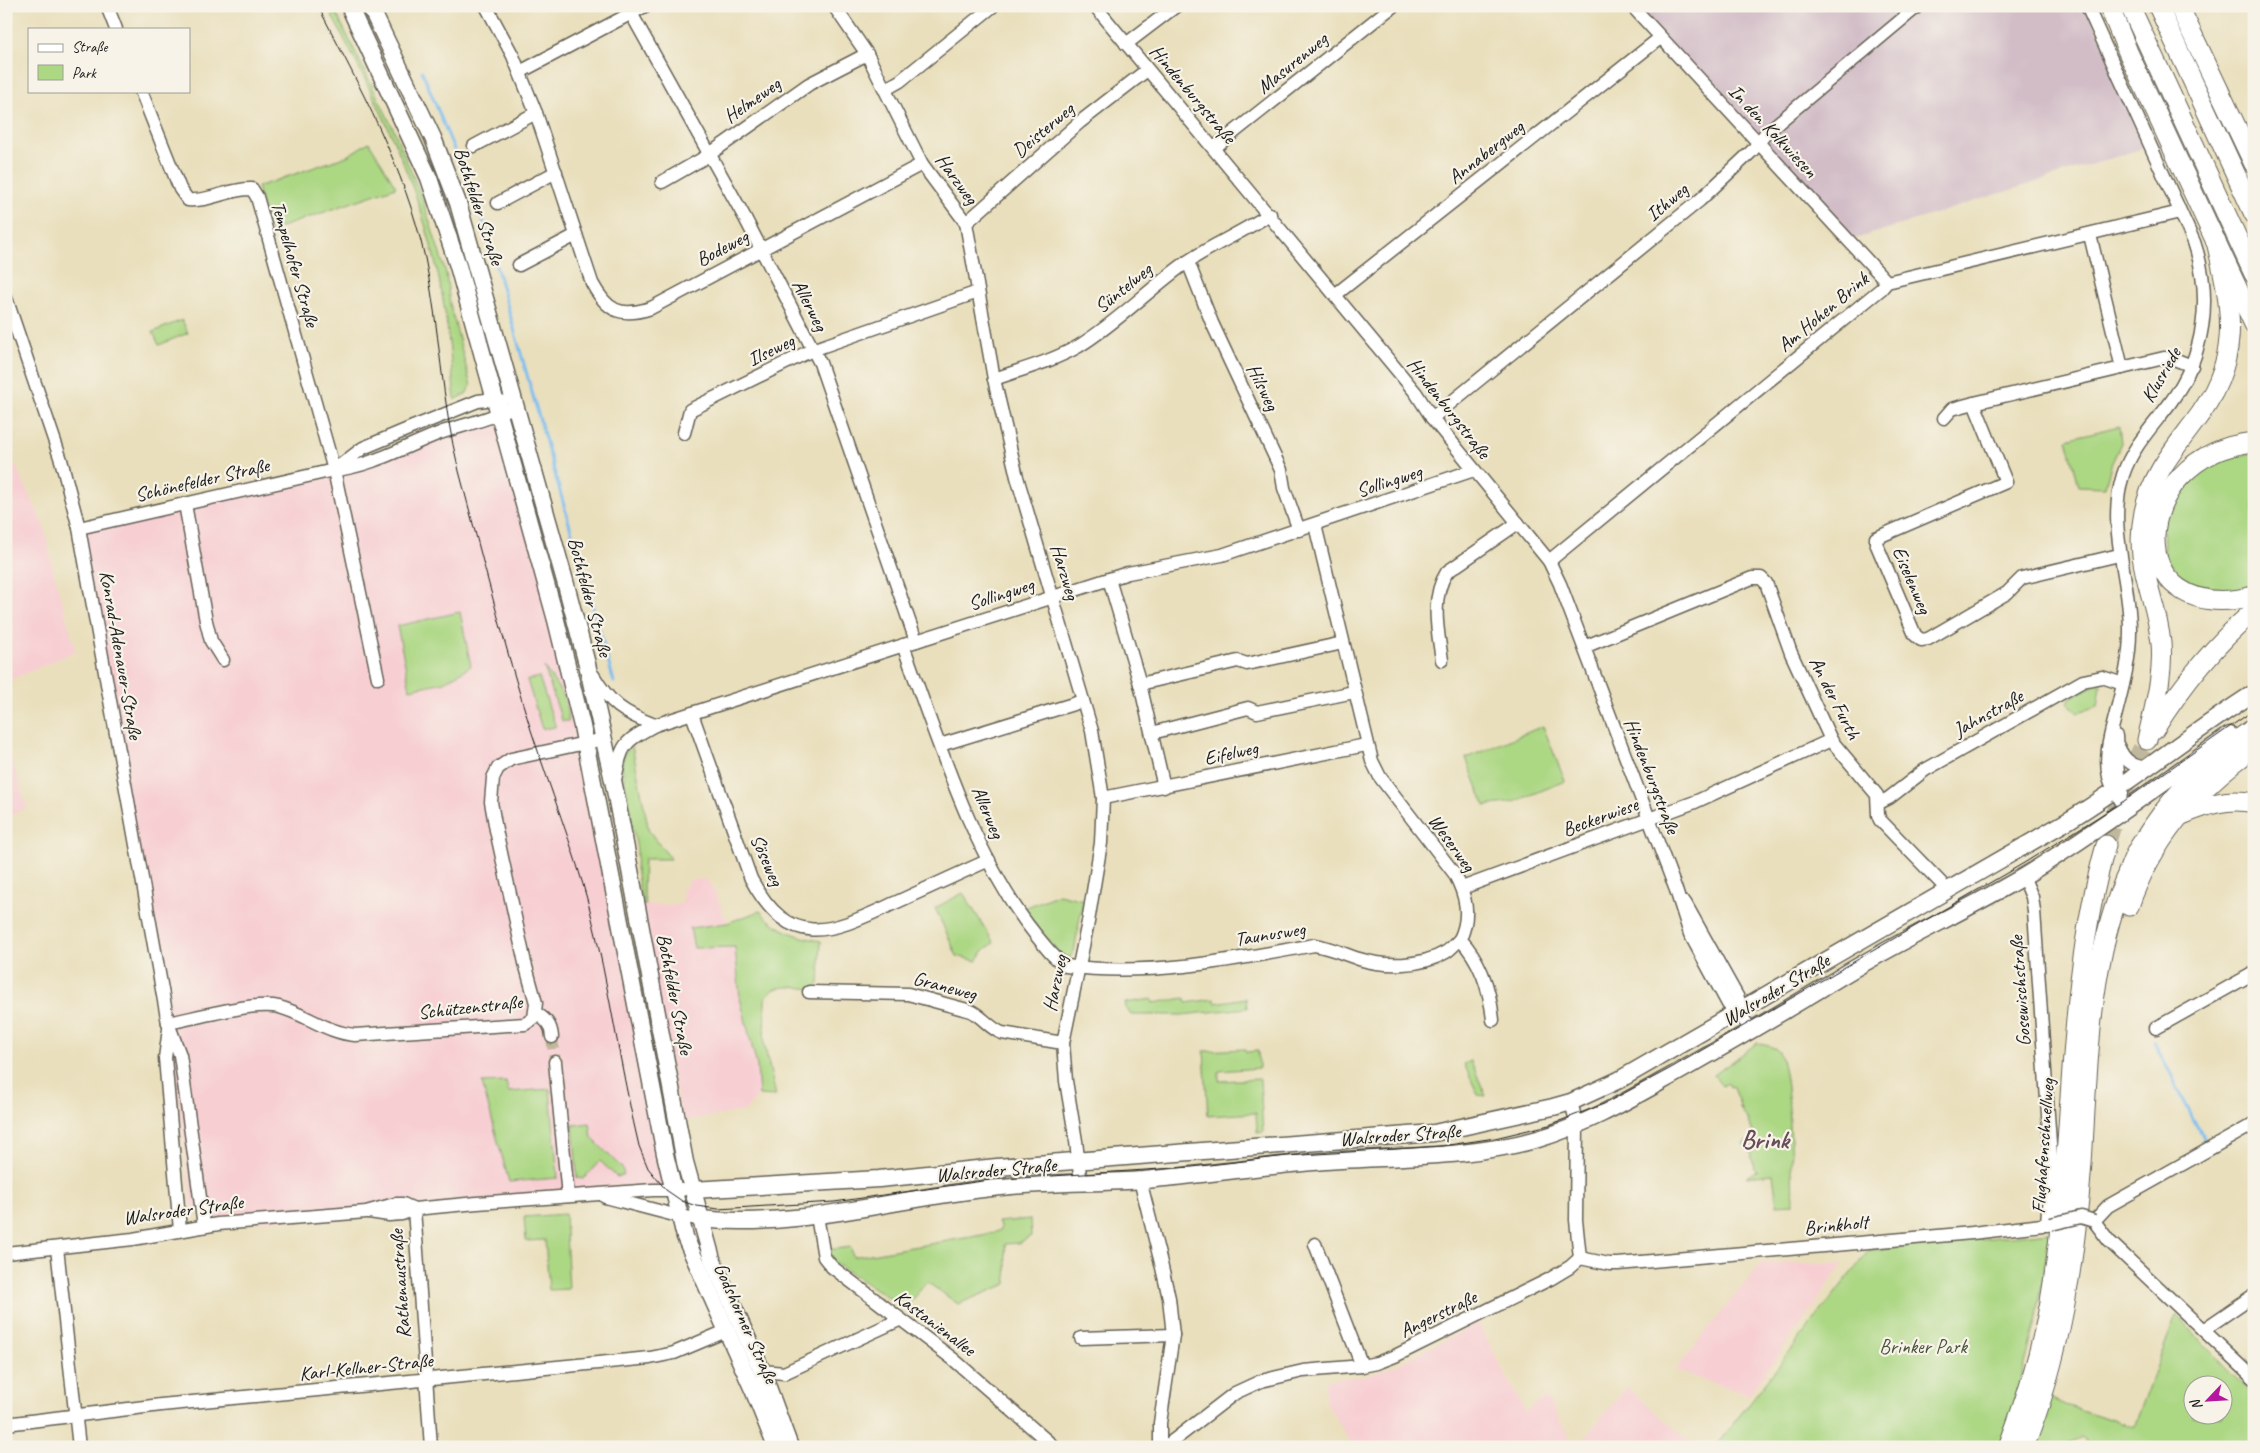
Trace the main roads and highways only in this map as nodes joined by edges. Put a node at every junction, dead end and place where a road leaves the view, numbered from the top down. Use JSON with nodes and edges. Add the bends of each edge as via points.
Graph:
{"nodes":[{"id":1,"x":349,"y":6,"type":"edge"},
{"id":2,"x":370,"y":6,"type":"edge"},
{"id":3,"x":2109,"y":6,"type":"edge"},
{"id":4,"x":2130,"y":6,"type":"edge"},
{"id":5,"x":2158,"y":6,"type":"edge"},
{"id":6,"x":2179,"y":6,"type":"edge"},
{"id":7,"x":2254,"y":164,"type":"edge"},
{"id":8,"x":2254,"y":214,"type":"edge"},
{"id":9,"x":2216,"y":241,"type":"junction"},
{"id":10,"x":2254,"y":274,"type":"edge"},
{"id":11,"x":2254,"y":324,"type":"edge"},
{"id":12,"x":2254,"y":442,"type":"edge"},
{"id":13,"x":2254,"y":596,"type":"edge"},
{"id":14,"x":2254,"y":611,"type":"edge"},
{"id":15,"x":2254,"y":693,"type":"edge"},
{"id":16,"x":2254,"y":721,"type":"edge"},
{"id":17,"x":2254,"y":728,"type":"edge"},
{"id":18,"x":2254,"y":748,"type":"edge"},
{"id":19,"x":2254,"y":803,"type":"edge"},
{"id":20,"x":2176,"y":818,"type":"junction"},
{"id":21,"x":2106,"y":845,"type":"tunnel mouth"},
{"id":22,"x":2098,"y":983,"type":"junction"},
{"id":23,"x":692,"y":1190,"type":"junction"},
{"id":24,"x":678,"y":1216,"type":"joint"},
{"id":25,"x":700,"y":1219,"type":"junction"},
{"id":26,"x":776,"y":1447,"type":"edge"},
{"id":27,"x":790,"y":1447,"type":"edge"},
{"id":28,"x":2008,"y":1447,"type":"edge"},
{"id":29,"x":2024,"y":1447,"type":"edge"}],
"edges":[{"from":1,"to":24,"type":"main road","name":"Bothfelder Straße","via":[[416,147],[441,209],[556,620],[586,744]]},
{"from":2,"to":23,"type":"main road","name":"Bothfelder Straße","via":[[447,170],[587,664],[614,785]]},
{"from":3,"to":9,"type":"highway"},
{"from":4,"to":10,"type":"highway"},
{"from":5,"to":8,"type":"highway"},
{"from":6,"to":7,"type":"highway"},
{"from":9,"to":11,"type":"highway"},
{"from":9,"to":14,"type":"highway","via":[[2230,315],[2227,356],[2207,407],[2173,449],[2152,484],[2141,532],[2143,572],[2157,621],[2162,660],[2147,740],[2195,670]]},
{"from":12,"to":13,"type":"highway","via":[[2224,448],[2192,467],[2160,505],[2154,532],[2158,560],[2166,574],[2190,595],[2222,602]]},
{"from":15,"to":23,"type":"main road","name":"Walsroder Straße","via":[[2118,790],[1619,1080],[1571,1102],[1434,1133],[879,1179]]},
{"from":16,"to":25,"type":"main road","name":"Walsroder Straße","via":[[2127,810],[2023,876],[1843,975],[1627,1101],[1577,1125],[1534,1140],[1464,1152],[1277,1165],[1140,1180],[986,1189],[817,1216],[742,1221]]},
{"from":17,"to":22,"type":"highway","name":"Flughafenschnellweg","via":[[2209,761],[2154,822],[2137,850],[2116,905]]},
{"from":18,"to":20,"type":"highway","via":[[2219,774]]},
{"from":19,"to":20,"type":"highway","via":[[2221,802]]},
{"from":20,"to":22,"type":"highway","via":[[2134,892],[2110,965]]},
{"from":21,"to":28,"type":"highway","name":"Flughafenschnellweg","via":[[2088,920],[2079,984],[2053,1284],[2037,1360]]},
{"from":22,"to":29,"type":"highway","name":"Flughafenschnellweg","via":[[2072,1265],[2052,1362]]},
{"from":23,"to":25,"type":"main road","name":"Bothfelder Straße"},
{"from":24,"to":26,"type":"main road","name":"Godshorner Straße"},
{"from":25,"to":27,"type":"main road","name":"Godshorner Straße","via":[[712,1259],[762,1371]]}]}
